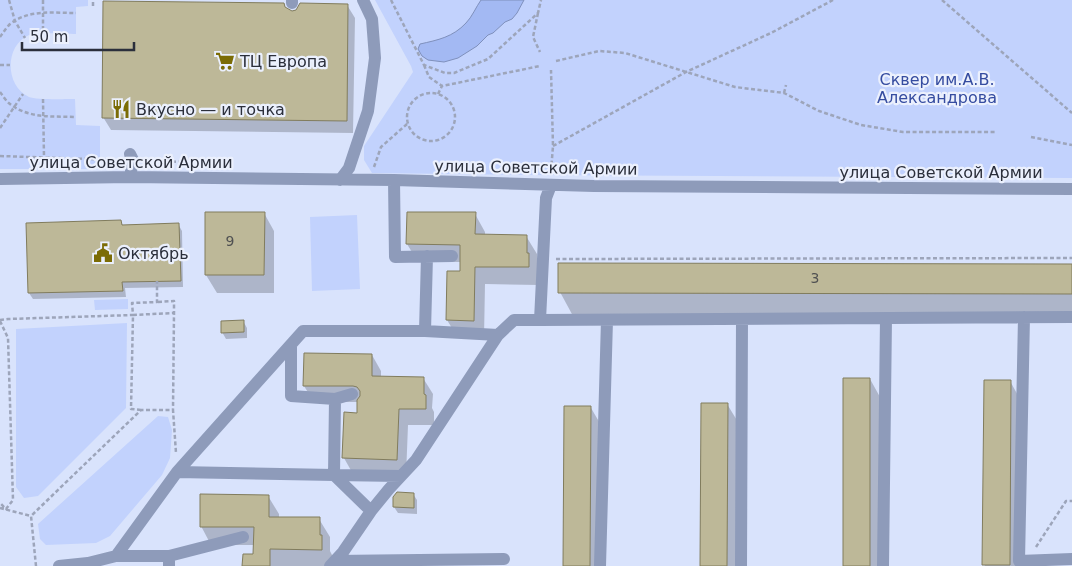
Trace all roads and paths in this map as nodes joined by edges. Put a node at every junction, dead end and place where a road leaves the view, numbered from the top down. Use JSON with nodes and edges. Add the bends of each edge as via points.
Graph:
{"nodes":[{"id":1,"x":10,"y":0,"type":"edge"},
{"id":2,"x":43,"y":0,"type":"edge"},
{"id":3,"x":93,"y":0,"type":"edge"},
{"id":4,"x":362,"y":0,"type":"edge"},
{"id":5,"x":391,"y":0,"type":"edge"},
{"id":6,"x":541,"y":0,"type":"edge"},
{"id":7,"x":833,"y":0,"type":"edge"},
{"id":8,"x":942,"y":0,"type":"edge"},
{"id":9,"x":93,"y":6,"type":"dead end"},
{"id":10,"x":43,"y":12,"type":"junction"},
{"id":11,"x":76,"y":13,"type":"dead end"},
{"id":12,"x":538,"y":13,"type":"junction"},
{"id":13,"x":15,"y":21,"type":"junction"},
{"id":14,"x":771,"y":33,"type":"junction"},
{"id":15,"x":43,"y":34,"type":"dead end"},
{"id":16,"x":0,"y":37,"type":"edge"},
{"id":17,"x":25,"y":38,"type":"dead end"},
{"id":18,"x":775,"y":38,"type":"dead end"},
{"id":19,"x":540,"y":52,"type":"dead end"},
{"id":20,"x":556,"y":62,"type":"dead end"},
{"id":21,"x":0,"y":65,"type":"edge"},
{"id":22,"x":10,"y":65,"type":"dead end"},
{"id":23,"x":424,"y":65,"type":"junction"},
{"id":24,"x":540,"y":66,"type":"dead end"},
{"id":25,"x":551,"y":70,"type":"dead end"},
{"id":26,"x":686,"y":72,"type":"junction"},
{"id":27,"x":786,"y":85,"type":"dead end"},
{"id":28,"x":442,"y":86,"type":"junction"},
{"id":29,"x":0,"y":92,"type":"edge"},
{"id":30,"x":784,"y":93,"type":"junction"},
{"id":31,"x":24,"y":94,"type":"dead end"},
{"id":32,"x":438,"y":94,"type":"junction"},
{"id":33,"x":43,"y":99,"type":"dead end"},
{"id":34,"x":14,"y":106,"type":"junction"},
{"id":35,"x":1072,"y":113,"type":"edge"},
{"id":36,"x":43,"y":116,"type":"junction"},
{"id":37,"x":76,"y":117,"type":"dead end"},
{"id":38,"x":407,"y":124,"type":"junction"},
{"id":39,"x":0,"y":128,"type":"edge"},
{"id":40,"x":995,"y":132,"type":"dead end"},
{"id":41,"x":1032,"y":137,"type":"dead end"},
{"id":42,"x":1072,"y":145,"type":"edge"},
{"id":43,"x":553,"y":146,"type":"junction"},
{"id":44,"x":0,"y":156,"type":"edge"},
{"id":45,"x":44,"y":157,"type":"junction"},
{"id":46,"x":131,"y":157,"type":"junction"},
{"id":47,"x":192,"y":162,"type":"dead end"},
{"id":48,"x":373,"y":169,"type":"dead end"},
{"id":49,"x":130,"y":176,"type":"junction"},
{"id":50,"x":0,"y":178,"type":"edge"},
{"id":51,"x":340,"y":180,"type":"junction"},
{"id":52,"x":394,"y":180,"type":"junction"},
{"id":53,"x":551,"y":185,"type":"junction"},
{"id":54,"x":1072,"y":189,"type":"edge"},
{"id":55,"x":427,"y":256,"type":"junction"},
{"id":56,"x":452,"y":256,"type":"dead end"},
{"id":57,"x":1072,"y":258,"type":"edge"},
{"id":58,"x":542,"y":259,"type":"junction"},
{"id":59,"x":157,"y":281,"type":"dead end"},
{"id":60,"x":158,"y":302,"type":"junction"},
{"id":61,"x":174,"y":313,"type":"junction"},
{"id":62,"x":133,"y":314,"type":"junction"},
{"id":63,"x":1024,"y":317,"type":"junction"},
{"id":64,"x":1072,"y":317,"type":"edge"},
{"id":65,"x":886,"y":318,"type":"junction"},
{"id":66,"x":742,"y":319,"type":"junction"},
{"id":67,"x":0,"y":320,"type":"edge"},
{"id":68,"x":540,"y":320,"type":"junction"},
{"id":69,"x":606,"y":320,"type":"junction"},
{"id":70,"x":425,"y":331,"type":"junction"},
{"id":71,"x":498,"y":336,"type":"junction"},
{"id":72,"x":291,"y":347,"type":"junction"},
{"id":73,"x":352,"y":394,"type":"dead end"},
{"id":74,"x":335,"y":399,"type":"junction"},
{"id":75,"x":142,"y":410,"type":"junction"},
{"id":76,"x":173,"y":410,"type":"junction"},
{"id":77,"x":177,"y":472,"type":"junction"},
{"id":78,"x":334,"y":475,"type":"junction"},
{"id":79,"x":402,"y":476,"type":"junction"},
{"id":80,"x":1072,"y":500,"type":"edge"},
{"id":81,"x":0,"y":503,"type":"edge"},
{"id":82,"x":0,"y":508,"type":"edge"},
{"id":83,"x":6,"y":508,"type":"junction"},
{"id":84,"x":371,"y":511,"type":"junction"},
{"id":85,"x":31,"y":516,"type":"junction"},
{"id":86,"x":243,"y":538,"type":"dead end"},
{"id":87,"x":116,"y":556,"type":"junction"},
{"id":88,"x":504,"y":559,"type":"dead end"},
{"id":89,"x":1072,"y":559,"type":"edge"},
{"id":90,"x":169,"y":561,"type":"edge"},
{"id":91,"x":333,"y":563,"type":"edge"},
{"id":92,"x":1021,"y":563,"type":"edge"},
{"id":93,"x":88,"y":564,"type":"edge"},
{"id":94,"x":36,"y":566,"type":"edge"},
{"id":95,"x":59,"y":566,"type":"edge"},
{"id":96,"x":600,"y":566,"type":"edge"},
{"id":97,"x":742,"y":566,"type":"edge"},
{"id":98,"x":883,"y":566,"type":"edge"}],
"edges":[{"from":1,"to":13,"type":"path"},
{"from":2,"to":10,"type":"path"},
{"from":3,"to":9,"type":"path"},
{"from":4,"to":51,"type":"street","via":[[372,20],[375,58],[368,111],[349,168]]},
{"from":5,"to":23,"type":"path"},
{"from":6,"to":12,"type":"path"},
{"from":7,"to":14,"type":"path"},
{"from":8,"to":35,"type":"path"},
{"from":10,"to":11,"type":"path"},
{"from":10,"to":13,"type":"path"},
{"from":10,"to":15,"type":"path"},
{"from":12,"to":19,"type":"path","via":[[533,37]]},
{"from":12,"to":23,"type":"path","via":[[488,59],[445,73]]},
{"from":13,"to":16,"type":"path"},
{"from":13,"to":17,"type":"path"},
{"from":14,"to":18,"type":"path"},
{"from":14,"to":26,"type":"path"},
{"from":20,"to":26,"type":"path","via":[[599,51],[625,53]]},
{"from":21,"to":22,"type":"path"},
{"from":23,"to":28,"type":"path","via":[[429,77]]},
{"from":24,"to":28,"type":"path"},
{"from":25,"to":43,"type":"path"},
{"from":26,"to":30,"type":"path","via":[[735,87]]},
{"from":26,"to":43,"type":"path"},
{"from":27,"to":30,"type":"path"},
{"from":28,"to":32,"type":"path"},
{"from":29,"to":34,"type":"path"},
{"from":30,"to":40,"type":"path","via":[[819,111],[861,126],[903,132]]},
{"from":31,"to":34,"type":"path"},
{"from":32,"to":38,"type":"path","via":[[428,93],[411,103]]},
{"from":32,"to":38,"type":"path","via":[[453,107],[455,117],[448,134],[440,140],[422,140]]},
{"from":33,"to":36,"type":"path"},
{"from":34,"to":36,"type":"path"},
{"from":34,"to":39,"type":"path"},
{"from":36,"to":37,"type":"path"},
{"from":36,"to":45,"type":"path"},
{"from":38,"to":48,"type":"path","via":[[381,147]]},
{"from":41,"to":42,"type":"path"},
{"from":43,"to":53,"type":"path"},
{"from":44,"to":45,"type":"path"},
{"from":45,"to":46,"type":"path"},
{"from":46,"to":47,"type":"path"},
{"from":46,"to":49,"type":"street"},
{"from":49,"to":50,"type":"street","name":"улица Советской Армии"},
{"from":49,"to":51,"type":"street","name":"улица Советской Армии"},
{"from":51,"to":52,"type":"street","name":"улица Советской Армии"},
{"from":52,"to":53,"type":"street","name":"улица Советской Армии"},
{"from":52,"to":55,"type":"street","via":[[395,256]]},
{"from":53,"to":54,"type":"street","name":"улица Советской Армии"},
{"from":53,"to":58,"type":"street","via":[[546,198]]},
{"from":55,"to":56,"type":"street"},
{"from":55,"to":70,"type":"street"},
{"from":57,"to":58,"type":"path"},
{"from":58,"to":68,"type":"street"},
{"from":59,"to":60,"type":"path"},
{"from":60,"to":61,"type":"path","via":[[174,301]]},
{"from":60,"to":62,"type":"path","via":[[132,303]]},
{"from":61,"to":62,"type":"path"},
{"from":61,"to":76,"type":"path"},
{"from":62,"to":67,"type":"path"},
{"from":62,"to":75,"type":"path","via":[[131,409]]},
{"from":63,"to":64,"type":"street"},
{"from":63,"to":65,"type":"street"},
{"from":63,"to":92,"type":"street"},
{"from":65,"to":66,"type":"street"},
{"from":65,"to":98,"type":"street"},
{"from":66,"to":69,"type":"street"},
{"from":66,"to":97,"type":"street"},
{"from":67,"to":83,"type":"path","via":[[8,338],[13,500]]},
{"from":68,"to":69,"type":"street"},
{"from":68,"to":71,"type":"street","via":[[514,320]]},
{"from":69,"to":96,"type":"street"},
{"from":70,"to":71,"type":"street"},
{"from":70,"to":72,"type":"street","via":[[304,331]]},
{"from":71,"to":79,"type":"street"},
{"from":72,"to":74,"type":"street","via":[[291,396]]},
{"from":72,"to":77,"type":"street"},
{"from":73,"to":74,"type":"street"},
{"from":74,"to":78,"type":"street"},
{"from":75,"to":76,"type":"path"},
{"from":75,"to":85,"type":"path"},
{"from":76,"to":77,"type":"path"},
{"from":77,"to":78,"type":"street"},
{"from":77,"to":87,"type":"street"},
{"from":78,"to":79,"type":"street"},
{"from":78,"to":84,"type":"street"},
{"from":79,"to":84,"type":"street"},
{"from":80,"to":92,"type":"path","via":[[1066,501]]},
{"from":81,"to":83,"type":"path"},
{"from":82,"to":83,"type":"path"},
{"from":83,"to":85,"type":"path"},
{"from":84,"to":91,"type":"street"},
{"from":85,"to":94,"type":"path"},
{"from":86,"to":90,"type":"street"},
{"from":87,"to":90,"type":"street"},
{"from":87,"to":93,"type":"street"},
{"from":88,"to":91,"type":"street"},
{"from":89,"to":92,"type":"street"},
{"from":93,"to":95,"type":"street"}]}
